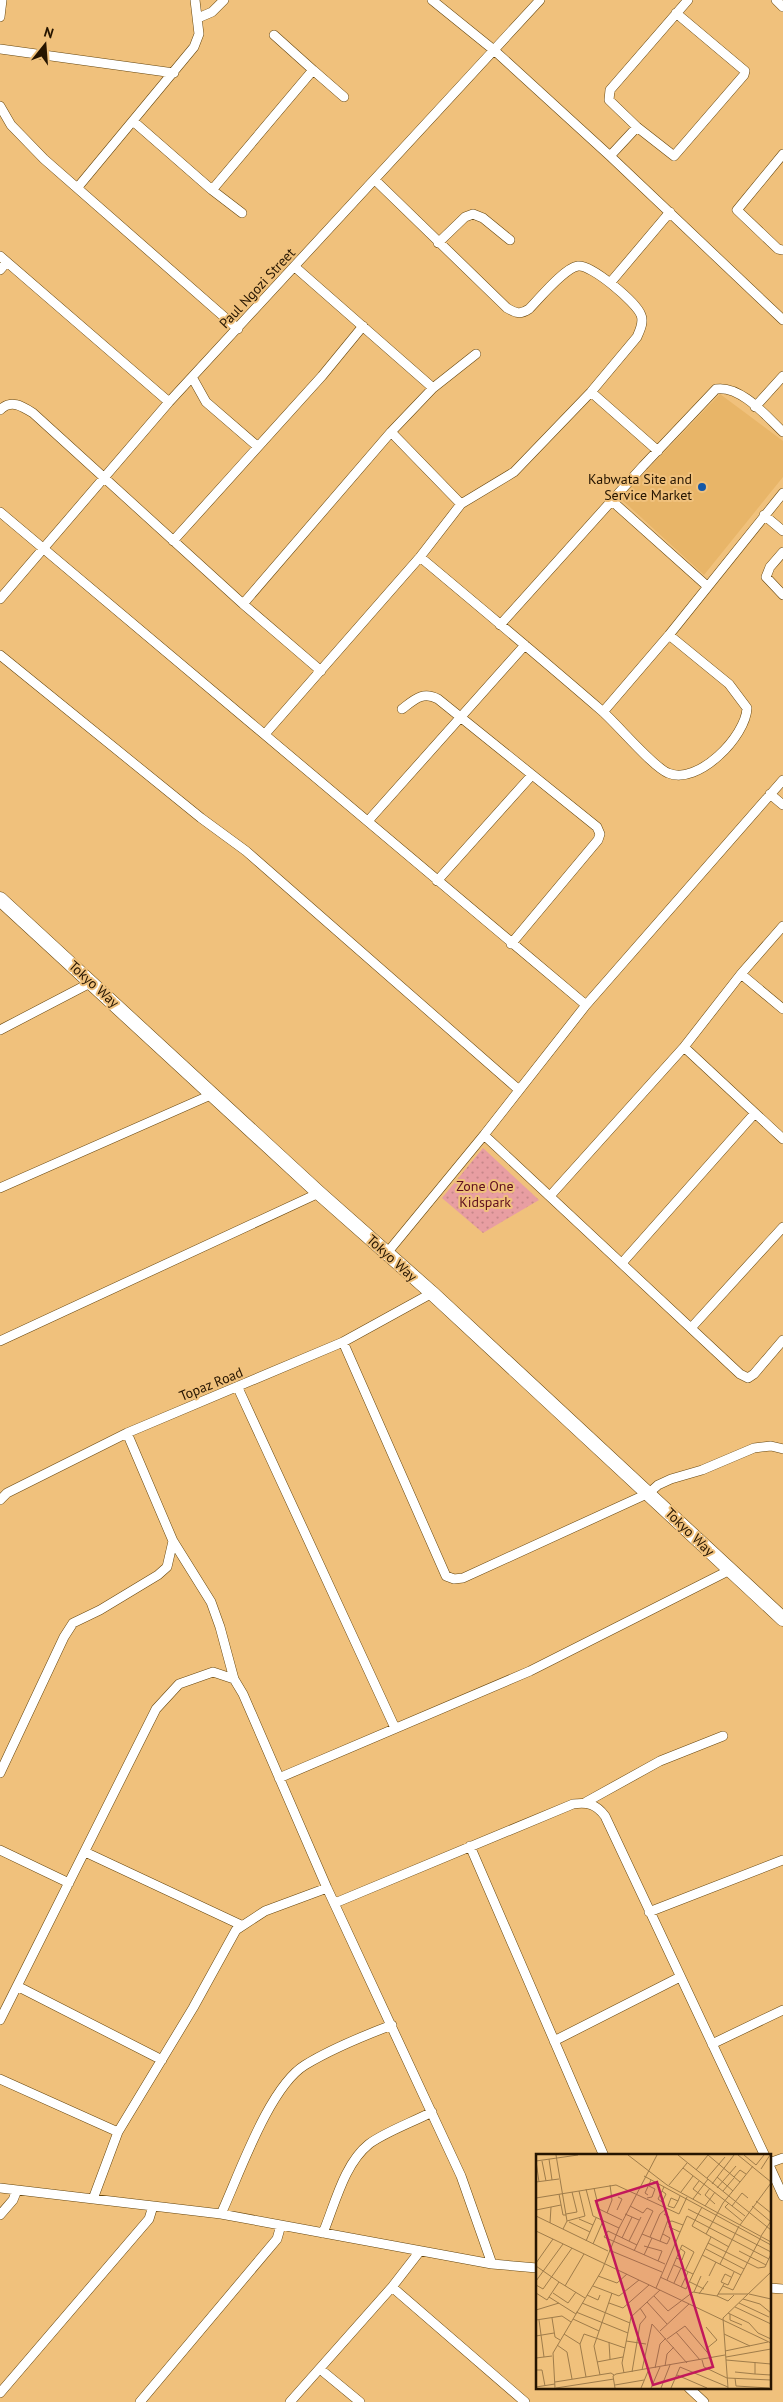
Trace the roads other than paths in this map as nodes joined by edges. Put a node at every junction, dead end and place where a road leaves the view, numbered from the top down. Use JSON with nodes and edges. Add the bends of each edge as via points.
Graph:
{"nodes":[{"id":1,"x":2,"y":0,"type":"edge"},
{"id":2,"x":195,"y":0,"type":"edge"},
{"id":3,"x":224,"y":0,"type":"edge"},
{"id":4,"x":432,"y":0,"type":"edge"},
{"id":5,"x":540,"y":0,"type":"edge"},
{"id":6,"x":688,"y":0,"type":"edge"},
{"id":7,"x":776,"y":0,"type":"edge"},
{"id":8,"x":783,"y":7,"type":"edge"},
{"id":9,"x":676,"y":14,"type":"junction"},
{"id":10,"x":0,"y":17,"type":"edge"},
{"id":11,"x":198,"y":18,"type":"junction"},
{"id":12,"x":274,"y":36,"type":"dead end"},
{"id":13,"x":0,"y":49,"type":"edge"},
{"id":14,"x":495,"y":51,"type":"junction"},
{"id":15,"x":313,"y":70,"type":"junction"},
{"id":16,"x":174,"y":73,"type":"junction"},
{"id":17,"x":344,"y":97,"type":"dead end"},
{"id":18,"x":0,"y":106,"type":"edge"},
{"id":19,"x":133,"y":121,"type":"junction"},
{"id":20,"x":637,"y":127,"type":"junction"},
{"id":21,"x":783,"y":154,"type":"edge"},
{"id":22,"x":610,"y":156,"type":"junction"},
{"id":23,"x":375,"y":180,"type":"junction"},
{"id":24,"x":78,"y":187,"type":"junction"},
{"id":25,"x":212,"y":190,"type":"junction"},
{"id":26,"x":670,"y":212,"type":"junction"},
{"id":27,"x":242,"y":213,"type":"dead end"},
{"id":28,"x":510,"y":240,"type":"dead end"},
{"id":29,"x":438,"y":243,"type":"junction"},
{"id":30,"x":783,"y":250,"type":"edge"},
{"id":31,"x":4,"y":258,"type":"edge"},
{"id":32,"x":295,"y":267,"type":"junction"},
{"id":33,"x":0,"y":270,"type":"edge"},
{"id":34,"x":610,"y":283,"type":"junction"},
{"id":35,"x":783,"y":320,"type":"edge"},
{"id":36,"x":363,"y":326,"type":"junction"},
{"id":37,"x":238,"y":330,"type":"junction"},
{"id":38,"x":476,"y":354,"type":"dead end"},
{"id":39,"x":783,"y":376,"type":"edge"},
{"id":40,"x":192,"y":377,"type":"junction"},
{"id":41,"x":433,"y":388,"type":"junction"},
{"id":42,"x":591,"y":392,"type":"junction"},
{"id":43,"x":169,"y":402,"type":"junction"},
{"id":44,"x":755,"y":406,"type":"junction"},
{"id":45,"x":0,"y":410,"type":"edge"},
{"id":46,"x":391,"y":432,"type":"junction"},
{"id":47,"x":783,"y":432,"type":"edge"},
{"id":48,"x":256,"y":446,"type":"junction"},
{"id":49,"x":658,"y":451,"type":"junction"},
{"id":50,"x":103,"y":478,"type":"junction"},
{"id":51,"x":783,"y":493,"type":"edge"},
{"id":52,"x":612,"y":501,"type":"junction"},
{"id":53,"x":461,"y":504,"type":"junction"},
{"id":54,"x":0,"y":512,"type":"edge"},
{"id":55,"x":764,"y":515,"type":"junction"},
{"id":56,"x":783,"y":532,"type":"edge"},
{"id":57,"x":173,"y":540,"type":"junction"},
{"id":58,"x":44,"y":549,"type":"junction"},
{"id":59,"x":783,"y":552,"type":"edge"},
{"id":60,"x":420,"y":557,"type":"junction"},
{"id":61,"x":707,"y":586,"type":"junction"},
{"id":62,"x":783,"y":595,"type":"edge"},
{"id":63,"x":0,"y":599,"type":"edge"},
{"id":64,"x":243,"y":604,"type":"junction"},
{"id":65,"x":500,"y":625,"type":"junction"},
{"id":66,"x":669,"y":635,"type":"junction"},
{"id":67,"x":525,"y":645,"type":"junction"},
{"id":68,"x":0,"y":656,"type":"edge"},
{"id":69,"x":321,"y":671,"type":"junction"},
{"id":70,"x":402,"y":709,"type":"dead end"},
{"id":71,"x":603,"y":712,"type":"junction"},
{"id":72,"x":461,"y":717,"type":"junction"},
{"id":73,"x":265,"y":734,"type":"junction"},
{"id":74,"x":532,"y":775,"type":"junction"},
{"id":75,"x":783,"y":780,"type":"edge"},
{"id":76,"x":770,"y":794,"type":"junction"},
{"id":77,"x":783,"y":805,"type":"edge"},
{"id":78,"x":368,"y":821,"type":"junction"},
{"id":79,"x":437,"y":881,"type":"junction"},
{"id":80,"x":0,"y":899,"type":"edge"},
{"id":81,"x":783,"y":926,"type":"edge"},
{"id":82,"x":511,"y":944,"type":"junction"},
{"id":83,"x":741,"y":974,"type":"junction"},
{"id":84,"x":92,"y":982,"type":"junction"},
{"id":85,"x":586,"y":1005,"type":"junction"},
{"id":86,"x":783,"y":1009,"type":"edge"},
{"id":87,"x":0,"y":1030,"type":"edge"},
{"id":88,"x":684,"y":1047,"type":"junction"},
{"id":89,"x":519,"y":1090,"type":"junction"},
{"id":90,"x":213,"y":1094,"type":"junction"},
{"id":91,"x":755,"y":1113,"type":"junction"},
{"id":92,"x":484,"y":1135,"type":"junction"},
{"id":93,"x":783,"y":1139,"type":"edge"},
{"id":94,"x":0,"y":1188,"type":"edge"},
{"id":95,"x":319,"y":1193,"type":"junction"},
{"id":96,"x":550,"y":1196,"type":"junction"},
{"id":97,"x":783,"y":1227,"type":"edge"},
{"id":98,"x":387,"y":1254,"type":"junction"},
{"id":99,"x":622,"y":1263,"type":"junction"},
{"id":100,"x":432,"y":1293,"type":"junction"},
{"id":101,"x":691,"y":1328,"type":"junction"},
{"id":102,"x":783,"y":1340,"type":"edge"},
{"id":103,"x":0,"y":1341,"type":"edge"},
{"id":104,"x":343,"y":1342,"type":"junction"},
{"id":105,"x":238,"y":1388,"type":"junction"},
{"id":106,"x":127,"y":1433,"type":"junction"},
{"id":107,"x":783,"y":1449,"type":"edge"},
{"id":108,"x":649,"y":1493,"type":"junction"},
{"id":109,"x":0,"y":1500,"type":"edge"},
{"id":110,"x":173,"y":1541,"type":"junction"},
{"id":111,"x":730,"y":1570,"type":"junction"},
{"id":112,"x":783,"y":1619,"type":"edge"},
{"id":113,"x":234,"y":1679,"type":"junction"},
{"id":114,"x":395,"y":1728,"type":"junction"},
{"id":115,"x":723,"y":1736,"type":"dead end"},
{"id":116,"x":0,"y":1773,"type":"edge"},
{"id":117,"x":279,"y":1778,"type":"junction"},
{"id":118,"x":586,"y":1802,"type":"junction"},
{"id":119,"x":470,"y":1846,"type":"junction"},
{"id":120,"x":0,"y":1850,"type":"edge"},
{"id":121,"x":84,"y":1852,"type":"junction"},
{"id":122,"x":783,"y":1860,"type":"edge"},
{"id":123,"x":69,"y":1883,"type":"junction"},
{"id":124,"x":327,"y":1888,"type":"junction"},
{"id":125,"x":334,"y":1903,"type":"junction"},
{"id":126,"x":650,"y":1912,"type":"junction"},
{"id":127,"x":241,"y":1925,"type":"junction"},
{"id":128,"x":680,"y":1977,"type":"junction"},
{"id":129,"x":17,"y":1986,"type":"junction"},
{"id":130,"x":783,"y":2010,"type":"edge"},
{"id":131,"x":0,"y":2020,"type":"edge"},
{"id":132,"x":392,"y":2025,"type":"junction"},
{"id":133,"x":554,"y":2041,"type":"junction"},
{"id":134,"x":712,"y":2044,"type":"junction"},
{"id":135,"x":162,"y":2060,"type":"junction"},
{"id":136,"x":0,"y":2079,"type":"edge"},
{"id":137,"x":432,"y":2112,"type":"junction"},
{"id":138,"x":118,"y":2132,"type":"junction"},
{"id":139,"x":603,"y":2154,"type":"edge"},
{"id":140,"x":764,"y":2154,"type":"edge"},
{"id":141,"x":783,"y":2158,"type":"edge"},
{"id":142,"x":770,"y":2164,"type":"edge"},
{"id":143,"x":770,"y":2166,"type":"edge"},
{"id":144,"x":0,"y":2188,"type":"edge"},
{"id":145,"x":18,"y":2190,"type":"junction"},
{"id":146,"x":783,"y":2196,"type":"edge"},
{"id":147,"x":93,"y":2199,"type":"junction"},
{"id":148,"x":153,"y":2206,"type":"junction"},
{"id":149,"x":221,"y":2214,"type":"junction"},
{"id":150,"x":0,"y":2215,"type":"edge"},
{"id":151,"x":281,"y":2225,"type":"junction"},
{"id":152,"x":323,"y":2233,"type":"junction"},
{"id":153,"x":420,"y":2251,"type":"junction"},
{"id":154,"x":492,"y":2264,"type":"junction"},
{"id":155,"x":536,"y":2268,"type":"edge"},
{"id":156,"x":392,"y":2287,"type":"junction"},
{"id":157,"x":770,"y":2288,"type":"edge"},
{"id":158,"x":783,"y":2289,"type":"edge"},
{"id":159,"x":320,"y":2368,"type":"junction"},
{"id":160,"x":691,"y":2390,"type":"edge"},
{"id":161,"x":0,"y":2393,"type":"edge"},
{"id":162,"x":140,"y":2402,"type":"edge"},
{"id":163,"x":290,"y":2402,"type":"edge"},
{"id":164,"x":360,"y":2402,"type":"edge"},
{"id":165,"x":525,"y":2402,"type":"edge"},
{"id":166,"x":704,"y":2402,"type":"edge"}],
"edges":[{"from":1,"to":10,"type":"street"},
{"from":2,"to":11,"type":"street"},
{"from":3,"to":11,"type":"street","via":[[212,12]]},
{"from":4,"to":14,"type":"street"},
{"from":5,"to":14,"type":"street","name":"Paul Ngozi Street"},
{"from":6,"to":9,"type":"street"},
{"from":7,"to":8,"type":"street"},
{"from":9,"to":20,"type":"street","via":[[608,95],[609,100]]},
{"from":9,"to":20,"type":"street","via":[[744,68],[744,75],[674,156]]},
{"from":11,"to":16,"type":"street","via":[[199,34],[194,47]]},
{"from":12,"to":15,"type":"street"},
{"from":13,"to":16,"type":"street"},
{"from":14,"to":22,"type":"street"},
{"from":14,"to":23,"type":"street","name":"Paul Ngozi Street"},
{"from":15,"to":17,"type":"street"},
{"from":15,"to":25,"type":"street"},
{"from":16,"to":19,"type":"street"},
{"from":18,"to":24,"type":"street","via":[[11,126]]},
{"from":19,"to":24,"type":"street"},
{"from":19,"to":25,"type":"street"},
{"from":20,"to":22,"type":"street"},
{"from":21,"to":30,"type":"street","via":[[737,210],[778,249]]},
{"from":22,"to":26,"type":"street"},
{"from":23,"to":29,"type":"street"},
{"from":23,"to":32,"type":"street","name":"Paul Ngozi Street"},
{"from":24,"to":37,"type":"street"},
{"from":25,"to":27,"type":"street"},
{"from":26,"to":34,"type":"street"},
{"from":26,"to":35,"type":"street"},
{"from":28,"to":29,"type":"street","via":[[473,214]]},
{"from":29,"to":34,"type":"street","via":[[516,313],[529,310],[569,269],[578,266],[588,267]]},
{"from":31,"to":33,"type":"street"},
{"from":31,"to":43,"type":"street"},
{"from":32,"to":36,"type":"street"},
{"from":32,"to":37,"type":"street","name":"Paul Ngozi Street"},
{"from":34,"to":42,"type":"street","via":[[638,308],[642,327]]},
{"from":36,"to":41,"type":"street"},
{"from":36,"to":48,"type":"street","via":[[322,376]]},
{"from":37,"to":40,"type":"street","name":"Paul Ngozi Street"},
{"from":38,"to":41,"type":"street"},
{"from":39,"to":44,"type":"street"},
{"from":40,"to":43,"type":"street","name":"Paul Ngozi Street"},
{"from":40,"to":48,"type":"street","via":[[206,402]]},
{"from":41,"to":46,"type":"street"},
{"from":42,"to":49,"type":"street"},
{"from":42,"to":53,"type":"street","via":[[514,472]]},
{"from":43,"to":50,"type":"street","name":"Paul Ngozi Street"},
{"from":44,"to":47,"type":"street"},
{"from":44,"to":49,"type":"street","via":[[738,394],[723,388],[716,389]]},
{"from":45,"to":50,"type":"street","via":[[14,403],[22,406]]},
{"from":46,"to":53,"type":"street"},
{"from":46,"to":64,"type":"street"},
{"from":48,"to":57,"type":"street"},
{"from":49,"to":52,"type":"street"},
{"from":50,"to":57,"type":"street"},
{"from":50,"to":58,"type":"street","name":"Paul Ngozi Street"},
{"from":51,"to":55,"type":"street"},
{"from":52,"to":61,"type":"street"},
{"from":52,"to":65,"type":"street"},
{"from":53,"to":60,"type":"street"},
{"from":54,"to":58,"type":"street"},
{"from":55,"to":56,"type":"street"},
{"from":55,"to":61,"type":"street"},
{"from":57,"to":64,"type":"street"},
{"from":58,"to":63,"type":"street","name":"Paul Ngozi Street"},
{"from":58,"to":73,"type":"street"},
{"from":59,"to":62,"type":"street","via":[[766,577]]},
{"from":60,"to":65,"type":"street"},
{"from":60,"to":69,"type":"street"},
{"from":61,"to":66,"type":"street"},
{"from":64,"to":69,"type":"street"},
{"from":65,"to":67,"type":"street"},
{"from":66,"to":71,"type":"street"},
{"from":66,"to":71,"type":"street","via":[[728,684],[747,708],[738,734],[703,766],[674,775],[665,772]]},
{"from":67,"to":71,"type":"street"},
{"from":67,"to":72,"type":"street"},
{"from":68,"to":89,"type":"street","via":[[246,851]]},
{"from":69,"to":73,"type":"street"},
{"from":70,"to":72,"type":"street","via":[[421,695],[429,694]]},
{"from":72,"to":74,"type":"street"},
{"from":72,"to":78,"type":"street"},
{"from":73,"to":78,"type":"street"},
{"from":74,"to":79,"type":"street"},
{"from":74,"to":82,"type":"street","via":[[597,828],[600,834]]},
{"from":75,"to":76,"type":"street"},
{"from":76,"to":77,"type":"street"},
{"from":76,"to":85,"type":"street"},
{"from":78,"to":79,"type":"street"},
{"from":79,"to":82,"type":"street"},
{"from":80,"to":84,"type":"main road","name":"Tokyo Way"},
{"from":81,"to":83,"type":"street"},
{"from":82,"to":85,"type":"street"},
{"from":83,"to":86,"type":"street"},
{"from":83,"to":88,"type":"street"},
{"from":84,"to":87,"type":"street"},
{"from":84,"to":90,"type":"main road","name":"Tokyo Way"},
{"from":85,"to":89,"type":"street"},
{"from":88,"to":91,"type":"street"},
{"from":88,"to":96,"type":"street"},
{"from":89,"to":92,"type":"street"},
{"from":90,"to":94,"type":"street"},
{"from":90,"to":95,"type":"main road","name":"Tokyo Way"},
{"from":91,"to":93,"type":"street"},
{"from":91,"to":99,"type":"street"},
{"from":92,"to":96,"type":"street"},
{"from":92,"to":98,"type":"street"},
{"from":95,"to":98,"type":"main road","name":"Tokyo Way"},
{"from":95,"to":103,"type":"street"},
{"from":96,"to":99,"type":"street"},
{"from":97,"to":101,"type":"street"},
{"from":98,"to":100,"type":"main road","name":"Tokyo Way"},
{"from":99,"to":101,"type":"street"},
{"from":100,"to":104,"type":"street","name":"Topaz Road"},
{"from":100,"to":108,"type":"main road","name":"Tokyo Way"},
{"from":101,"to":102,"type":"street","via":[[748,1378]]},
{"from":104,"to":105,"type":"street","name":"Topaz Road"},
{"from":104,"to":108,"type":"street","via":[[446,1576],[464,1578]]},
{"from":105,"to":106,"type":"street","name":"Topaz Road"},
{"from":105,"to":114,"type":"street"},
{"from":106,"to":109,"type":"street","name":"Topaz Road","via":[[7,1493]]},
{"from":106,"to":110,"type":"street"},
{"from":107,"to":108,"type":"street","via":[[771,1446],[754,1448],[671,1479]]},
{"from":108,"to":111,"type":"main road","name":"Tokyo Way"},
{"from":110,"to":113,"type":"street","via":[[211,1602]]},
{"from":110,"to":116,"type":"street","via":[[167,1567],[163,1571],[100,1610],[73,1622]]},
{"from":111,"to":112,"type":"main road","name":"Tokyo Way"},
{"from":111,"to":114,"type":"street","via":[[530,1671]]},
{"from":113,"to":117,"type":"street"},
{"from":113,"to":121,"type":"street","via":[[213,1672],[179,1684],[164,1698]]},
{"from":114,"to":117,"type":"street"},
{"from":115,"to":118,"type":"street","via":[[660,1761]]},
{"from":117,"to":124,"type":"street"},
{"from":118,"to":119,"type":"street","via":[[565,1807]]},
{"from":118,"to":126,"type":"street","via":[[598,1807],[605,1816]]},
{"from":119,"to":125,"type":"street"},
{"from":119,"to":133,"type":"street"},
{"from":120,"to":123,"type":"street"},
{"from":121,"to":123,"type":"street"},
{"from":121,"to":127,"type":"street"},
{"from":122,"to":126,"type":"street"},
{"from":123,"to":129,"type":"street"},
{"from":124,"to":125,"type":"street"},
{"from":124,"to":127,"type":"street","via":[[265,1911]]},
{"from":125,"to":132,"type":"street"},
{"from":126,"to":128,"type":"street"},
{"from":127,"to":135,"type":"street","via":[[229,1940]]},
{"from":128,"to":133,"type":"street"},
{"from":128,"to":134,"type":"street"},
{"from":129,"to":131,"type":"street"},
{"from":129,"to":135,"type":"street"},
{"from":130,"to":134,"type":"street"},
{"from":132,"to":137,"type":"street"},
{"from":132,"to":149,"type":"street","via":[[304,2066],[289,2079],[262,2124]]},
{"from":133,"to":139,"type":"street"},
{"from":134,"to":140,"type":"street"},
{"from":135,"to":138,"type":"street"},
{"from":136,"to":138,"type":"street"},
{"from":137,"to":152,"type":"street","via":[[370,2144],[358,2156],[348,2171]]},
{"from":137,"to":154,"type":"street","via":[[461,2176]]},
{"from":138,"to":147,"type":"street"},
{"from":141,"to":142,"type":"street"},
{"from":143,"to":146,"type":"street"},
{"from":144,"to":145,"type":"street"},
{"from":145,"to":147,"type":"street"},
{"from":145,"to":150,"type":"street"},
{"from":147,"to":148,"type":"street"},
{"from":148,"to":149,"type":"street"},
{"from":148,"to":161,"type":"street","via":[[149,2219]]},
{"from":149,"to":151,"type":"street"},
{"from":151,"to":152,"type":"street"},
{"from":151,"to":162,"type":"street","via":[[277,2238]]},
{"from":152,"to":153,"type":"street"},
{"from":153,"to":154,"type":"street"},
{"from":153,"to":156,"type":"street"},
{"from":154,"to":155,"type":"street"},
{"from":156,"to":159,"type":"street"},
{"from":156,"to":165,"type":"street"},
{"from":157,"to":158,"type":"street"},
{"from":159,"to":163,"type":"street"},
{"from":159,"to":164,"type":"street"},
{"from":160,"to":166,"type":"street"}]}
